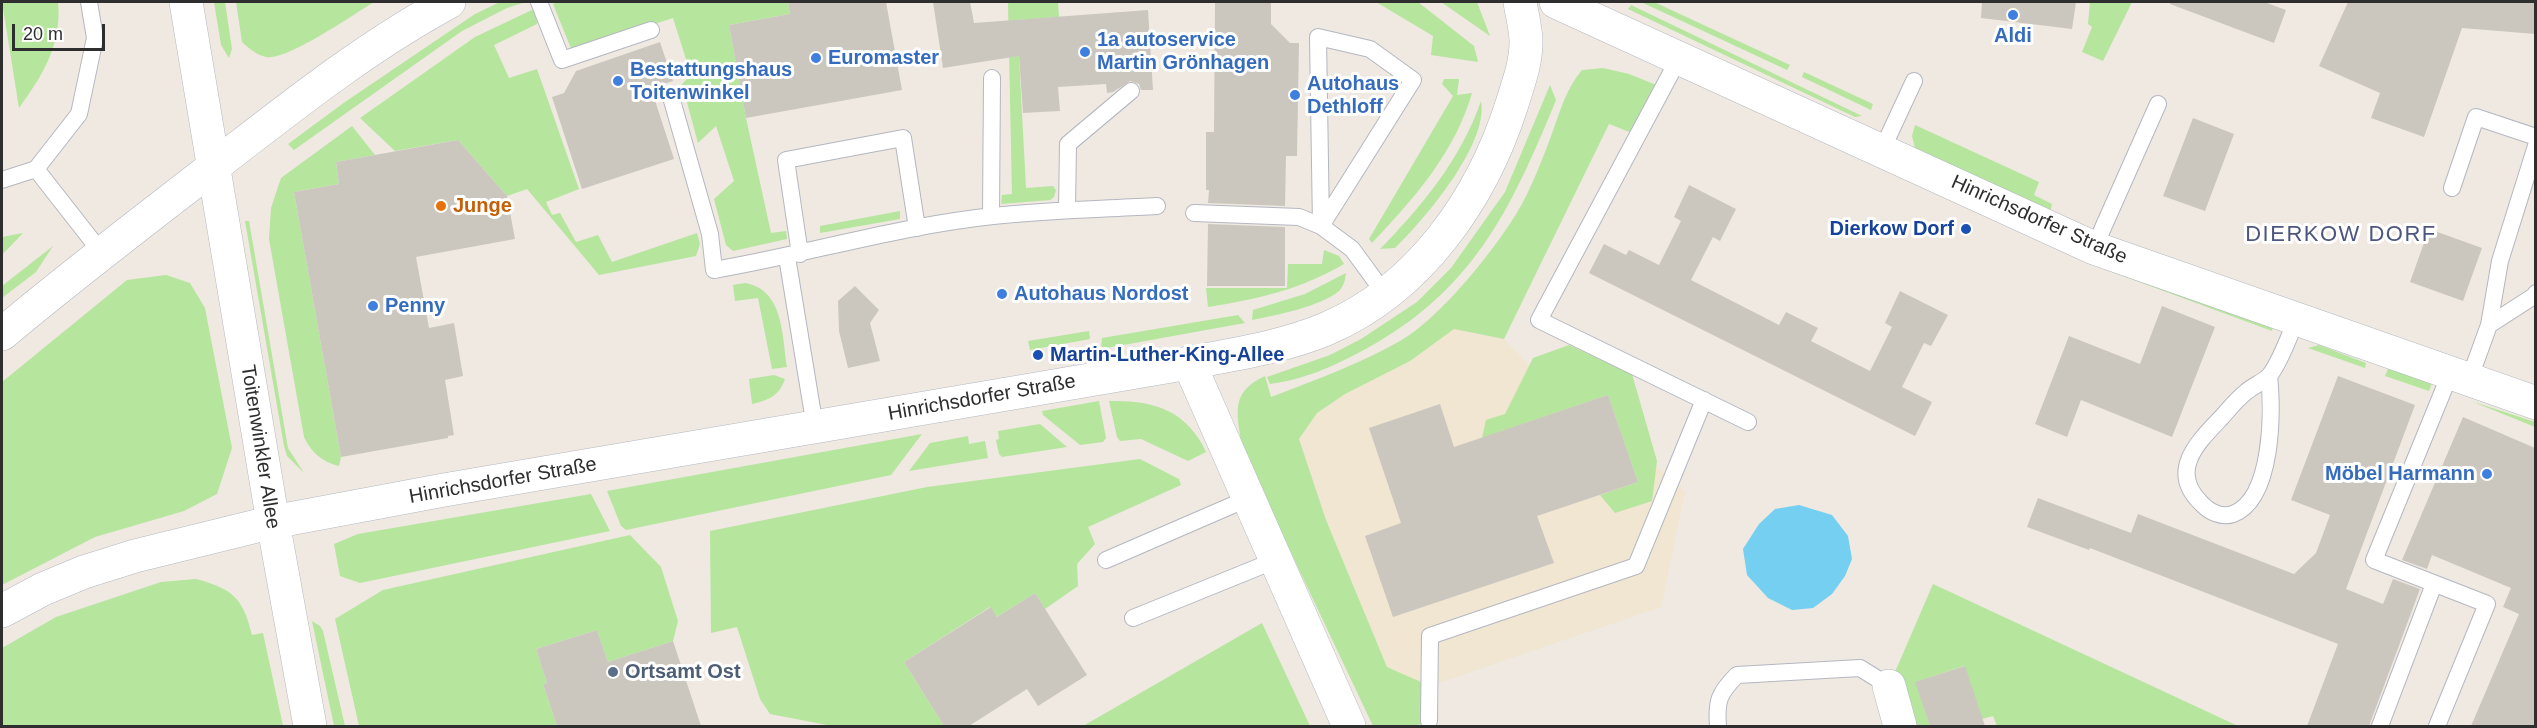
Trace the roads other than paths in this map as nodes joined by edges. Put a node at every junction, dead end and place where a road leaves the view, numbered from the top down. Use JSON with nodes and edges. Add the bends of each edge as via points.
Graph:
{"nodes":[{"id":1,"x":89,"y":2,"type":"edge"},
{"id":2,"x":186,"y":2,"type":"edge"},
{"id":3,"x":449,"y":2,"type":"edge"},
{"id":4,"x":539,"y":2,"type":"edge"},
{"id":5,"x":1520,"y":2,"type":"edge"},
{"id":6,"x":1556,"y":2,"type":"edge"},
{"id":7,"x":651,"y":30,"type":"dead end"},
{"id":8,"x":1680,"y":58,"type":"junction"},
{"id":9,"x":992,"y":78,"type":"dead end"},
{"id":10,"x":1914,"y":81,"type":"dead end"},
{"id":11,"x":1131,"y":91,"type":"dead end"},
{"id":12,"x":671,"y":97,"type":"dead end"},
{"id":13,"x":2158,"y":104,"type":"dead end"},
{"id":14,"x":2535,"y":137,"type":"edge"},
{"id":15,"x":2535,"y":146,"type":"edge"},
{"id":16,"x":1881,"y":150,"type":"junction"},
{"id":17,"x":214,"y":166,"type":"junction"},
{"id":18,"x":36,"y":169,"type":"junction"},
{"id":19,"x":2,"y":180,"type":"edge"},
{"id":20,"x":2452,"y":188,"type":"dead end"},
{"id":21,"x":1157,"y":206,"type":"dead end"},
{"id":22,"x":1067,"y":210,"type":"junction"},
{"id":23,"x":1194,"y":213,"type":"dead end"},
{"id":24,"x":991,"y":216,"type":"junction"},
{"id":25,"x":1321,"y":226,"type":"junction"},
{"id":26,"x":917,"y":228,"type":"junction"},
{"id":27,"x":2094,"y":248,"type":"junction"},
{"id":28,"x":101,"y":252,"type":"junction"},
{"id":29,"x":793,"y":256,"type":"junction"},
{"id":30,"x":2535,"y":293,"type":"edge"},
{"id":31,"x":1385,"y":294,"type":"junction"},
{"id":32,"x":2297,"y":318,"type":"junction"},
{"id":33,"x":2489,"y":325,"type":"junction"},
{"id":34,"x":2,"y":334,"type":"edge"},
{"id":35,"x":1189,"y":363,"type":"junction"},
{"id":36,"x":2269,"y":376,"type":"junction"},
{"id":37,"x":2460,"y":377,"type":"junction"},
{"id":38,"x":1704,"y":400,"type":"junction"},
{"id":39,"x":2535,"y":402,"type":"edge"},
{"id":40,"x":1748,"y":422,"type":"dead end"},
{"id":41,"x":815,"y":427,"type":"junction"},
{"id":42,"x":1249,"y":498,"type":"junction"},
{"id":43,"x":273,"y":522,"type":"junction"},
{"id":44,"x":1106,"y":560,"type":"dead end"},
{"id":45,"x":1276,"y":560,"type":"junction"},
{"id":46,"x":2434,"y":584,"type":"junction"},
{"id":47,"x":2,"y":611,"type":"edge"},
{"id":48,"x":1133,"y":618,"type":"dead end"},
{"id":49,"x":1889,"y":686,"type":"joint"},
{"id":50,"x":1425,"y":725,"type":"edge"},
{"id":51,"x":310,"y":726,"type":"edge"},
{"id":52,"x":1349,"y":726,"type":"edge"},
{"id":53,"x":1718,"y":726,"type":"edge"},
{"id":54,"x":1900,"y":726,"type":"edge"},
{"id":55,"x":2380,"y":726,"type":"edge"},
{"id":56,"x":2437,"y":726,"type":"edge"}],
"edges":[{"from":1,"to":18,"type":"lane","via":[[95,38],[79,114]]},
{"from":2,"to":17,"type":"street","name":"Toitenwinkler Allee"},
{"from":3,"to":17,"type":"street","via":[[411,22],[350,64]]},
{"from":4,"to":7,"type":"lane","via":[[562,60]]},
{"from":5,"to":31,"type":"street","name":"Hinrichsdorfer Straße","via":[[1526,42],[1523,68],[1493,152],[1448,231]]},
{"from":6,"to":8,"type":"street","name":"Hinrichsdorfer Straße"},
{"from":8,"to":16,"type":"street","name":"Hinrichsdorfer Straße"},
{"from":8,"to":38,"type":"lane","via":[[1539,320]]},
{"from":9,"to":24,"type":"lane"},
{"from":10,"to":16,"type":"lane"},
{"from":11,"to":22,"type":"lane","via":[[1068,144]]},
{"from":12,"to":29,"type":"lane","via":[[710,234],[714,270]]},
{"from":13,"to":27,"type":"lane"},
{"from":14,"to":20,"type":"lane","via":[[2476,117]]},
{"from":15,"to":33,"type":"lane","via":[[2500,261]]},
{"from":16,"to":27,"type":"street","name":"Hinrichsdorfer Straße"},
{"from":17,"to":28,"type":"street"},
{"from":17,"to":43,"type":"street","name":"Toitenwinkler Allee"},
{"from":18,"to":19,"type":"lane"},
{"from":18,"to":28,"type":"lane"},
{"from":21,"to":22,"type":"lane"},
{"from":22,"to":24,"type":"lane"},
{"from":23,"to":25,"type":"lane","via":[[1299,217]]},
{"from":24,"to":26,"type":"lane"},
{"from":25,"to":25,"type":"lane","via":[[1413,80],[1370,49],[1318,37]]},
{"from":25,"to":31,"type":"lane","via":[[1352,249]]},
{"from":26,"to":29,"type":"lane"},
{"from":26,"to":29,"type":"lane","via":[[903,138],[786,160]]},
{"from":27,"to":32,"type":"street","name":"Hinrichsdorfer Straße"},
{"from":28,"to":34,"type":"street"},
{"from":29,"to":41,"type":"lane"},
{"from":30,"to":33,"type":"lane"},
{"from":31,"to":35,"type":"street","name":"Hinrichsdorfer Straße","via":[[1326,329],[1257,350]]},
{"from":32,"to":36,"type":"lane"},
{"from":32,"to":37,"type":"street","name":"Hinrichsdorfer Straße"},
{"from":33,"to":37,"type":"lane"},
{"from":35,"to":41,"type":"street","name":"Hinrichsdorfer Straße"},
{"from":35,"to":42,"type":"street"},
{"from":36,"to":36,"type":"lane","via":[[2272,406],[2263,478],[2256,495],[2242,510],[2230,515],[2213,513],[2199,502],[2189,485],[2187,467],[2194,447],[2244,393]]},
{"from":37,"to":39,"type":"street","name":"Hinrichsdorfer Straße"},
{"from":37,"to":46,"type":"lane","via":[[2374,560]]},
{"from":38,"to":40,"type":"lane"},
{"from":38,"to":50,"type":"lane","via":[[1636,566],[1430,636]]},
{"from":41,"to":43,"type":"street","name":"Hinrichsdorfer Straße"},
{"from":42,"to":44,"type":"lane"},
{"from":42,"to":45,"type":"street"},
{"from":43,"to":47,"type":"street","name":"Hinrichsdorfer Straße","via":[[94,569]]},
{"from":43,"to":51,"type":"street","name":"Toitenwinkler Allee"},
{"from":45,"to":48,"type":"lane"},
{"from":45,"to":52,"type":"street"},
{"from":46,"to":55,"type":"lane"},
{"from":46,"to":56,"type":"lane","via":[[2487,604]]},
{"from":49,"to":53,"type":"lane","via":[[1860,669],[1737,675],[1722,690]]},
{"from":49,"to":54,"type":"street"}]}
